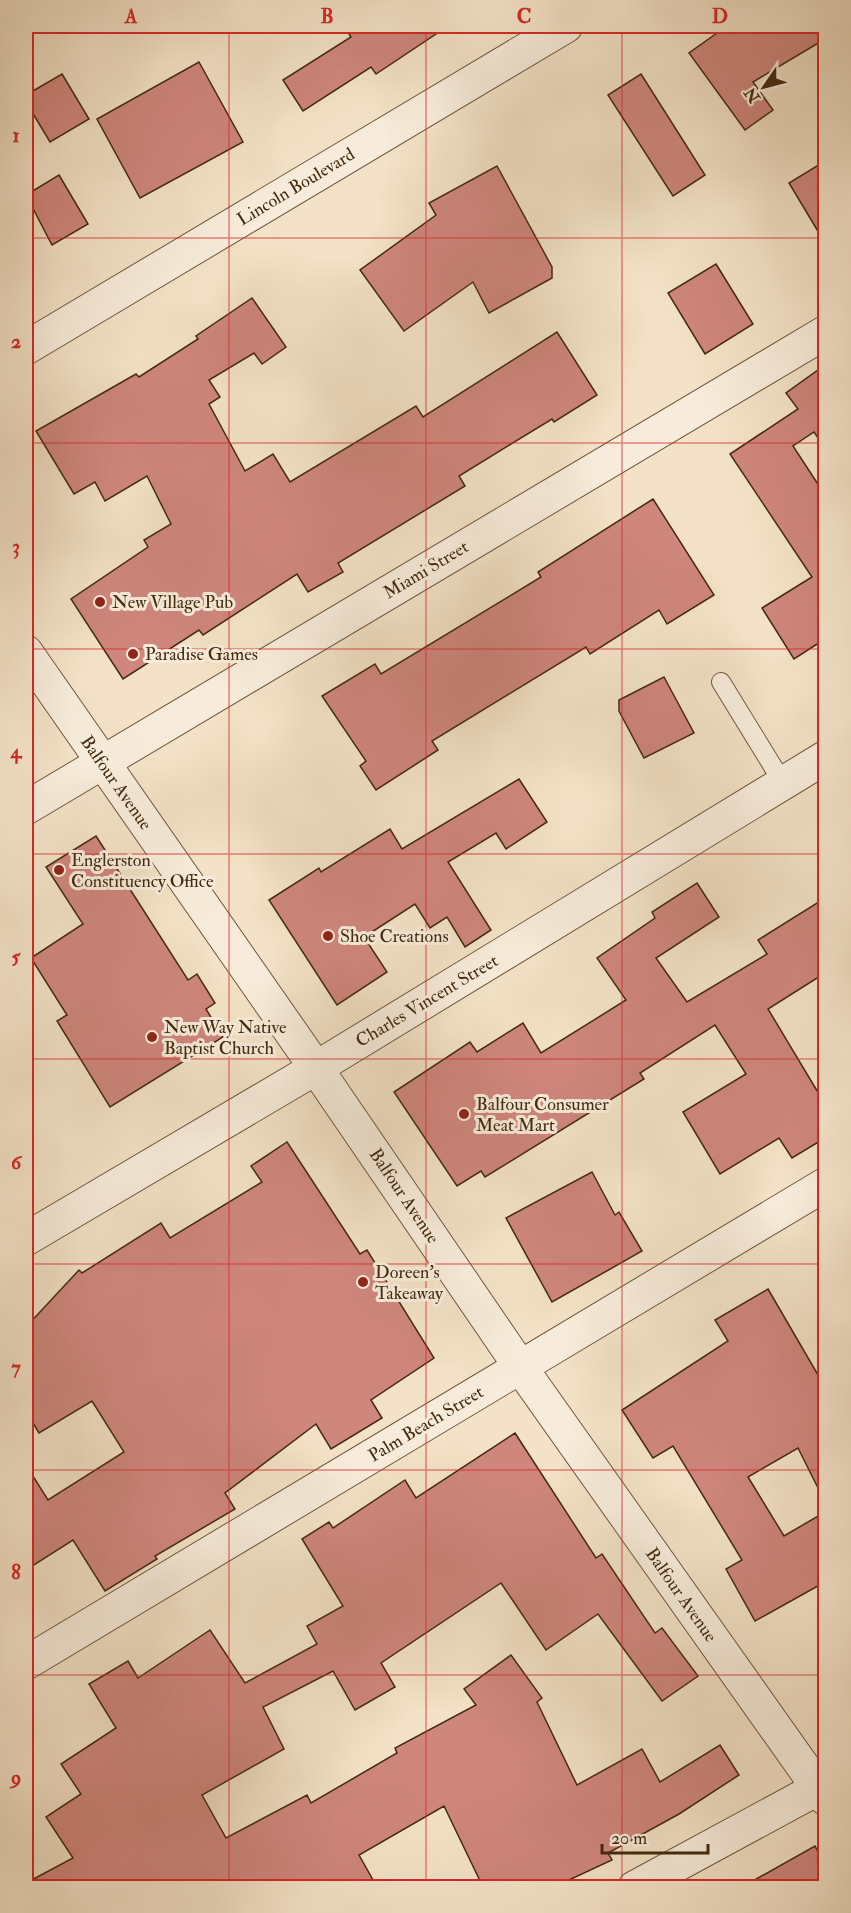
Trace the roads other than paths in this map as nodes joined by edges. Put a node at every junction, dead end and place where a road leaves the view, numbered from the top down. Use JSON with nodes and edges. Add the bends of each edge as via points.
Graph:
{"nodes":[{"id":1,"x":566,"y":26,"type":"edge"},
{"id":2,"x":825,"y":332,"type":"edge"},
{"id":3,"x":26,"y":348,"type":"edge"},
{"id":4,"x":26,"y":652,"type":"edge"},
{"id":5,"x":721,"y":682,"type":"dead end"},
{"id":6,"x":825,"y":757,"type":"edge"},
{"id":7,"x":102,"y":764,"type":"junction"},
{"id":8,"x":783,"y":783,"type":"junction"},
{"id":9,"x":26,"y":808,"type":"edge"},
{"id":10,"x":316,"y":1068,"type":"junction"},
{"id":11,"x":825,"y":1184,"type":"edge"},
{"id":12,"x":26,"y":1239,"type":"edge"},
{"id":13,"x":520,"y":1368,"type":"junction"},
{"id":14,"x":26,"y":1663,"type":"edge"},
{"id":15,"x":823,"y":1791,"type":"edge"},
{"id":16,"x":634,"y":1887,"type":"edge"}],
"edges":[{"from":1,"to":3,"type":"street","name":"Lincoln Boulevard"},
{"from":2,"to":7,"type":"street","name":"Miami Street"},
{"from":4,"to":7,"type":"street","name":"Balfour Avenue"},
{"from":5,"to":8,"type":"lane"},
{"from":6,"to":8,"type":"street","name":"Charles Vincent Street"},
{"from":7,"to":9,"type":"street","name":"Miami Street"},
{"from":7,"to":10,"type":"street","name":"Balfour Avenue"},
{"from":8,"to":10,"type":"street","name":"Charles Vincent Street"},
{"from":10,"to":12,"type":"street","name":"Charles Vincent Street"},
{"from":10,"to":13,"type":"street","name":"Balfour Avenue"},
{"from":11,"to":13,"type":"street","name":"Palm Beach Street"},
{"from":13,"to":14,"type":"street","name":"Palm Beach Street"},
{"from":13,"to":15,"type":"street","name":"Balfour Avenue"},
{"from":15,"to":16,"type":"street"}]}
